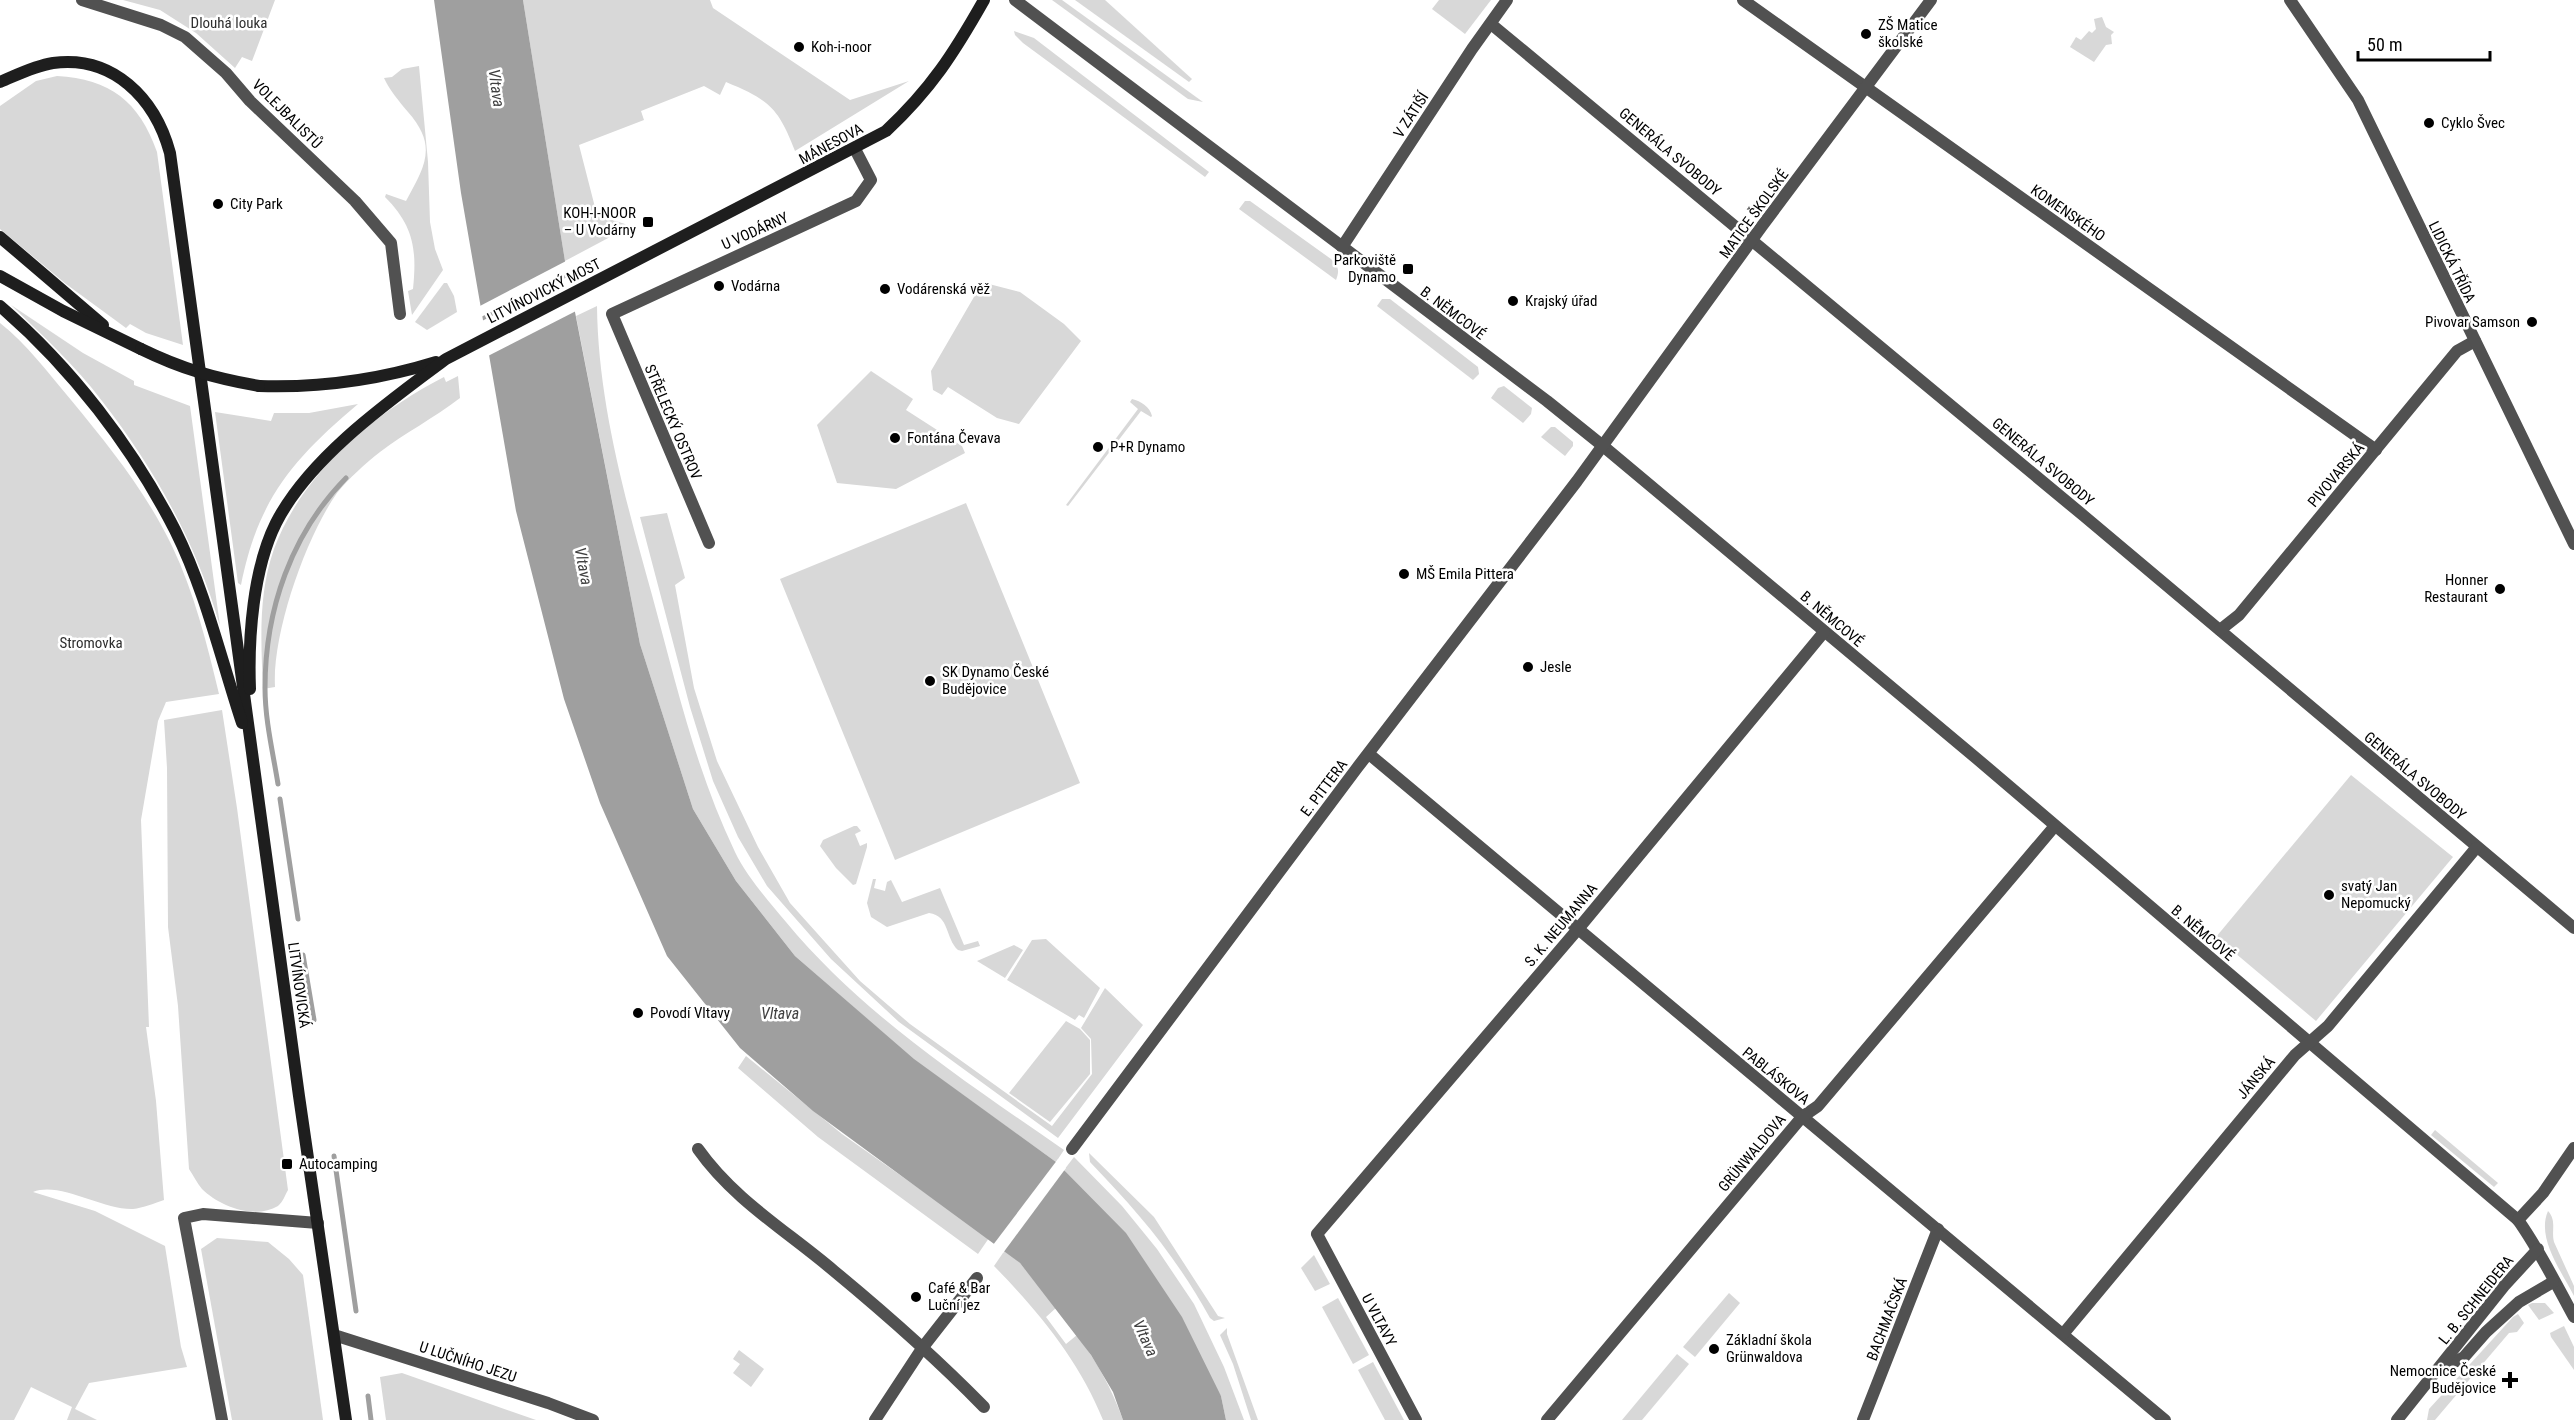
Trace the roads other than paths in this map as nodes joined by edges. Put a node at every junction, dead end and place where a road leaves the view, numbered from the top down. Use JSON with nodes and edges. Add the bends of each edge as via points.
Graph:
{"nodes":[{"id":1,"x":82,"y":0,"type":"edge"},
{"id":2,"x":984,"y":0,"type":"edge"},
{"id":3,"x":1015,"y":0,"type":"edge"},
{"id":4,"x":1507,"y":0,"type":"edge"},
{"id":5,"x":1743,"y":0,"type":"edge"},
{"id":6,"x":1931,"y":0,"type":"edge"},
{"id":7,"x":2290,"y":0,"type":"edge"},
{"id":8,"x":1491,"y":24,"type":"junction"},
{"id":9,"x":5,"y":80,"type":"edge"},
{"id":10,"x":1866,"y":87,"type":"junction"},
{"id":11,"x":0,"y":90,"type":"edge"},
{"id":12,"x":855,"y":149,"type":"junction"},
{"id":13,"x":0,"y":237,"type":"edge"},
{"id":14,"x":1752,"y":241,"type":"junction"},
{"id":15,"x":1342,"y":247,"type":"junction"},
{"id":16,"x":643,"y":257,"type":"joint"},
{"id":17,"x":0,"y":276,"type":"edge"},
{"id":18,"x":0,"y":306,"type":"edge"},
{"id":19,"x":400,"y":314,"type":"dead end"},
{"id":20,"x":612,"y":314,"type":"joint"},
{"id":21,"x":118,"y":337,"type":"junction"},
{"id":22,"x":2475,"y":341,"type":"junction"},
{"id":23,"x":446,"y":359,"type":"junction"},
{"id":24,"x":1603,"y":446,"type":"junction"},
{"id":25,"x":2376,"y":450,"type":"junction"},
{"id":26,"x":709,"y":543,"type":"dead end"},
{"id":27,"x":2574,"y":544,"type":"edge"},
{"id":28,"x":2220,"y":630,"type":"junction"},
{"id":29,"x":1824,"y":632,"type":"junction"},
{"id":30,"x":252,"y":750,"type":"junction"},
{"id":31,"x":1369,"y":754,"type":"junction"},
{"id":32,"x":2054,"y":827,"type":"junction"},
{"id":33,"x":2476,"y":848,"type":"junction"},
{"id":34,"x":2574,"y":928,"type":"edge"},
{"id":35,"x":1578,"y":929,"type":"junction"},
{"id":36,"x":2310,"y":1042,"type":"junction"},
{"id":37,"x":1802,"y":1117,"type":"junction"},
{"id":38,"x":2574,"y":1148,"type":"edge"},
{"id":39,"x":698,"y":1149,"type":"dead end"},
{"id":40,"x":1072,"y":1149,"type":"dead end"},
{"id":41,"x":2518,"y":1220,"type":"junction"},
{"id":42,"x":318,"y":1223,"type":"junction"},
{"id":43,"x":1938,"y":1229,"type":"junction"},
{"id":44,"x":1317,"y":1234,"type":"joint"},
{"id":45,"x":2538,"y":1249,"type":"junction"},
{"id":46,"x":977,"y":1278,"type":"dead end"},
{"id":47,"x":2553,"y":1282,"type":"junction"},
{"id":48,"x":2574,"y":1317,"type":"edge"},
{"id":49,"x":2064,"y":1333,"type":"junction"},
{"id":50,"x":334,"y":1335,"type":"junction"},
{"id":51,"x":923,"y":1347,"type":"junction"},
{"id":52,"x":2439,"y":1370,"type":"junction"},
{"id":53,"x":984,"y":1407,"type":"dead end"},
{"id":54,"x":222,"y":1420,"type":"edge"},
{"id":55,"x":346,"y":1420,"type":"edge"},
{"id":56,"x":592,"y":1420,"type":"edge"},
{"id":57,"x":875,"y":1420,"type":"edge"},
{"id":58,"x":1416,"y":1420,"type":"edge"},
{"id":59,"x":1547,"y":1420,"type":"edge"},
{"id":60,"x":1863,"y":1420,"type":"edge"},
{"id":61,"x":2165,"y":1420,"type":"edge"},
{"id":62,"x":2397,"y":1420,"type":"edge"}],
"edges":[{"from":1,"to":19,"type":"street","name":"VOLEJBALISTŮ","via":[[161,25],[185,37],[226,73],[355,201],[391,243]]},
{"from":2,"to":12,"type":"main road","name":"MÁNESOVA","via":[[953,55],[913,106],[886,131]]},
{"from":3,"to":15,"type":"street","name":"B. NĚMCOVÉ"},
{"from":4,"to":8,"type":"street","name":"V ZÁTIŠÍ"},
{"from":5,"to":10,"type":"street","name":"KOMENSKÉHO"},
{"from":6,"to":10,"type":"street","name":"MATICE ŠKOLSKÉ"},
{"from":7,"to":22,"type":"street","name":"LIDICKÁ TŘÍDA","via":[[2358,100]]},
{"from":8,"to":14,"type":"street","name":"GENERÁLA SVOBODY"},
{"from":8,"to":15,"type":"street","name":"V ZÁTIŠÍ"},
{"from":9,"to":11,"type":"main road"},
{"from":9,"to":30,"type":"main road","via":[[51,63],[80,62],[96,67],[113,74],[144,99],[165,135]]},
{"from":10,"to":14,"type":"street","name":"MATICE ŠKOLSKÉ"},
{"from":10,"to":25,"type":"street","name":"KOMENSKÉHO"},
{"from":12,"to":16,"type":"main road","name":"MÁNESOVA"},
{"from":12,"to":20,"type":"street","name":"U VODÁRNY","via":[[871,180],[856,201]]},
{"from":13,"to":21,"type":"main road"},
{"from":14,"to":24,"type":"street","name":"MATICE ŠKOLSKÉ"},
{"from":14,"to":28,"type":"street","name":"GENERÁLA SVOBODY"},
{"from":15,"to":24,"type":"street","name":"B. NĚMCOVÉ"},
{"from":16,"to":23,"type":"main road","name":"LITVÍNOVICKÝ MOST"},
{"from":17,"to":21,"type":"main road"},
{"from":18,"to":30,"type":"main road","via":[[48,350],[91,400],[175,530]]},
{"from":20,"to":26,"type":"street","name":"STŘELECKÝ OSTROV"},
{"from":21,"to":23,"type":"main road","bridge":true,"via":[[180,368],[259,386],[340,383]]},
{"from":22,"to":25,"type":"street","name":"PIVOVARSKÁ","via":[[2457,351]]},
{"from":22,"to":27,"type":"street","name":"LIDICKÁ TŘÍDA"},
{"from":23,"to":30,"type":"main road","via":[[394,398],[317,468],[276,523],[257,591],[249,678]]},
{"from":24,"to":29,"type":"street","name":"B. NĚMCOVÉ"},
{"from":24,"to":31,"type":"street","name":"E. PITTERA"},
{"from":25,"to":28,"type":"street","name":"PIVOVARSKÁ","via":[[2239,615]]},
{"from":28,"to":33,"type":"street","name":"GENERÁLA SVOBODY"},
{"from":29,"to":32,"type":"street","name":"B. NĚMCOVÉ"},
{"from":29,"to":35,"type":"street","name":"S. K. NEUMANNA"},
{"from":30,"to":42,"type":"main road","name":"LITVÍNOVICKÁ"},
{"from":31,"to":35,"type":"street","name":"PABLÁSKOVA"},
{"from":31,"to":40,"type":"street","name":"E. PITTERA"},
{"from":32,"to":36,"type":"street","name":"B. NĚMCOVÉ"},
{"from":32,"to":37,"type":"street","name":"GRÜNWALDOVA","via":[[1818,1106]]},
{"from":33,"to":34,"type":"street","name":"GENERÁLA SVOBODY"},
{"from":33,"to":36,"type":"street","name":"JÁNSKÁ","via":[[2328,1026]]},
{"from":35,"to":37,"type":"street","name":"PABLÁSKOVA"},
{"from":35,"to":44,"type":"street","name":"S. K. NEUMANNA"},
{"from":36,"to":41,"type":"street","name":"B. NĚMCOVÉ"},
{"from":36,"to":49,"type":"street","name":"JÁNSKÁ","via":[[2295,1055]]},
{"from":37,"to":43,"type":"street","name":"PABLÁSKOVA"},
{"from":37,"to":59,"type":"street","name":"GRÜNWALDOVA"},
{"from":38,"to":41,"type":"street","via":[[2543,1193]]},
{"from":39,"to":51,"type":"street","via":[[738,1196],[834,1270]]},
{"from":41,"to":45,"type":"street","name":"B. NĚMCOVÉ"},
{"from":42,"to":50,"type":"main road","name":"LITVÍNOVICKÁ"},
{"from":42,"to":54,"type":"street","via":[[203,1214],[184,1218]]},
{"from":43,"to":49,"type":"street","name":"PABLÁSKOVA"},
{"from":43,"to":60,"type":"street","name":"BACHMAČSKÁ"},
{"from":44,"to":58,"type":"street","name":"U VLTAVY"},
{"from":45,"to":47,"type":"street","name":"B. NĚMCOVÉ"},
{"from":45,"to":52,"type":"street","name":"L. B. SCHNEIDERA"},
{"from":46,"to":51,"type":"street"},
{"from":47,"to":48,"type":"street","name":"B. NĚMCOVÉ"},
{"from":47,"to":52,"type":"street","name":"L. B. SCHNEIDERA","via":[[2519,1302],[2464,1357]]},
{"from":49,"to":61,"type":"street","name":"PABLÁSKOVA"},
{"from":50,"to":55,"type":"main road","name":"LITVÍNOVICKÁ"},
{"from":50,"to":56,"type":"street","name":"U LUČNÍHO JEZU"},
{"from":51,"to":53,"type":"street"},
{"from":51,"to":57,"type":"street"},
{"from":52,"to":62,"type":"street","name":"L. B. SCHNEIDERA"}]}
